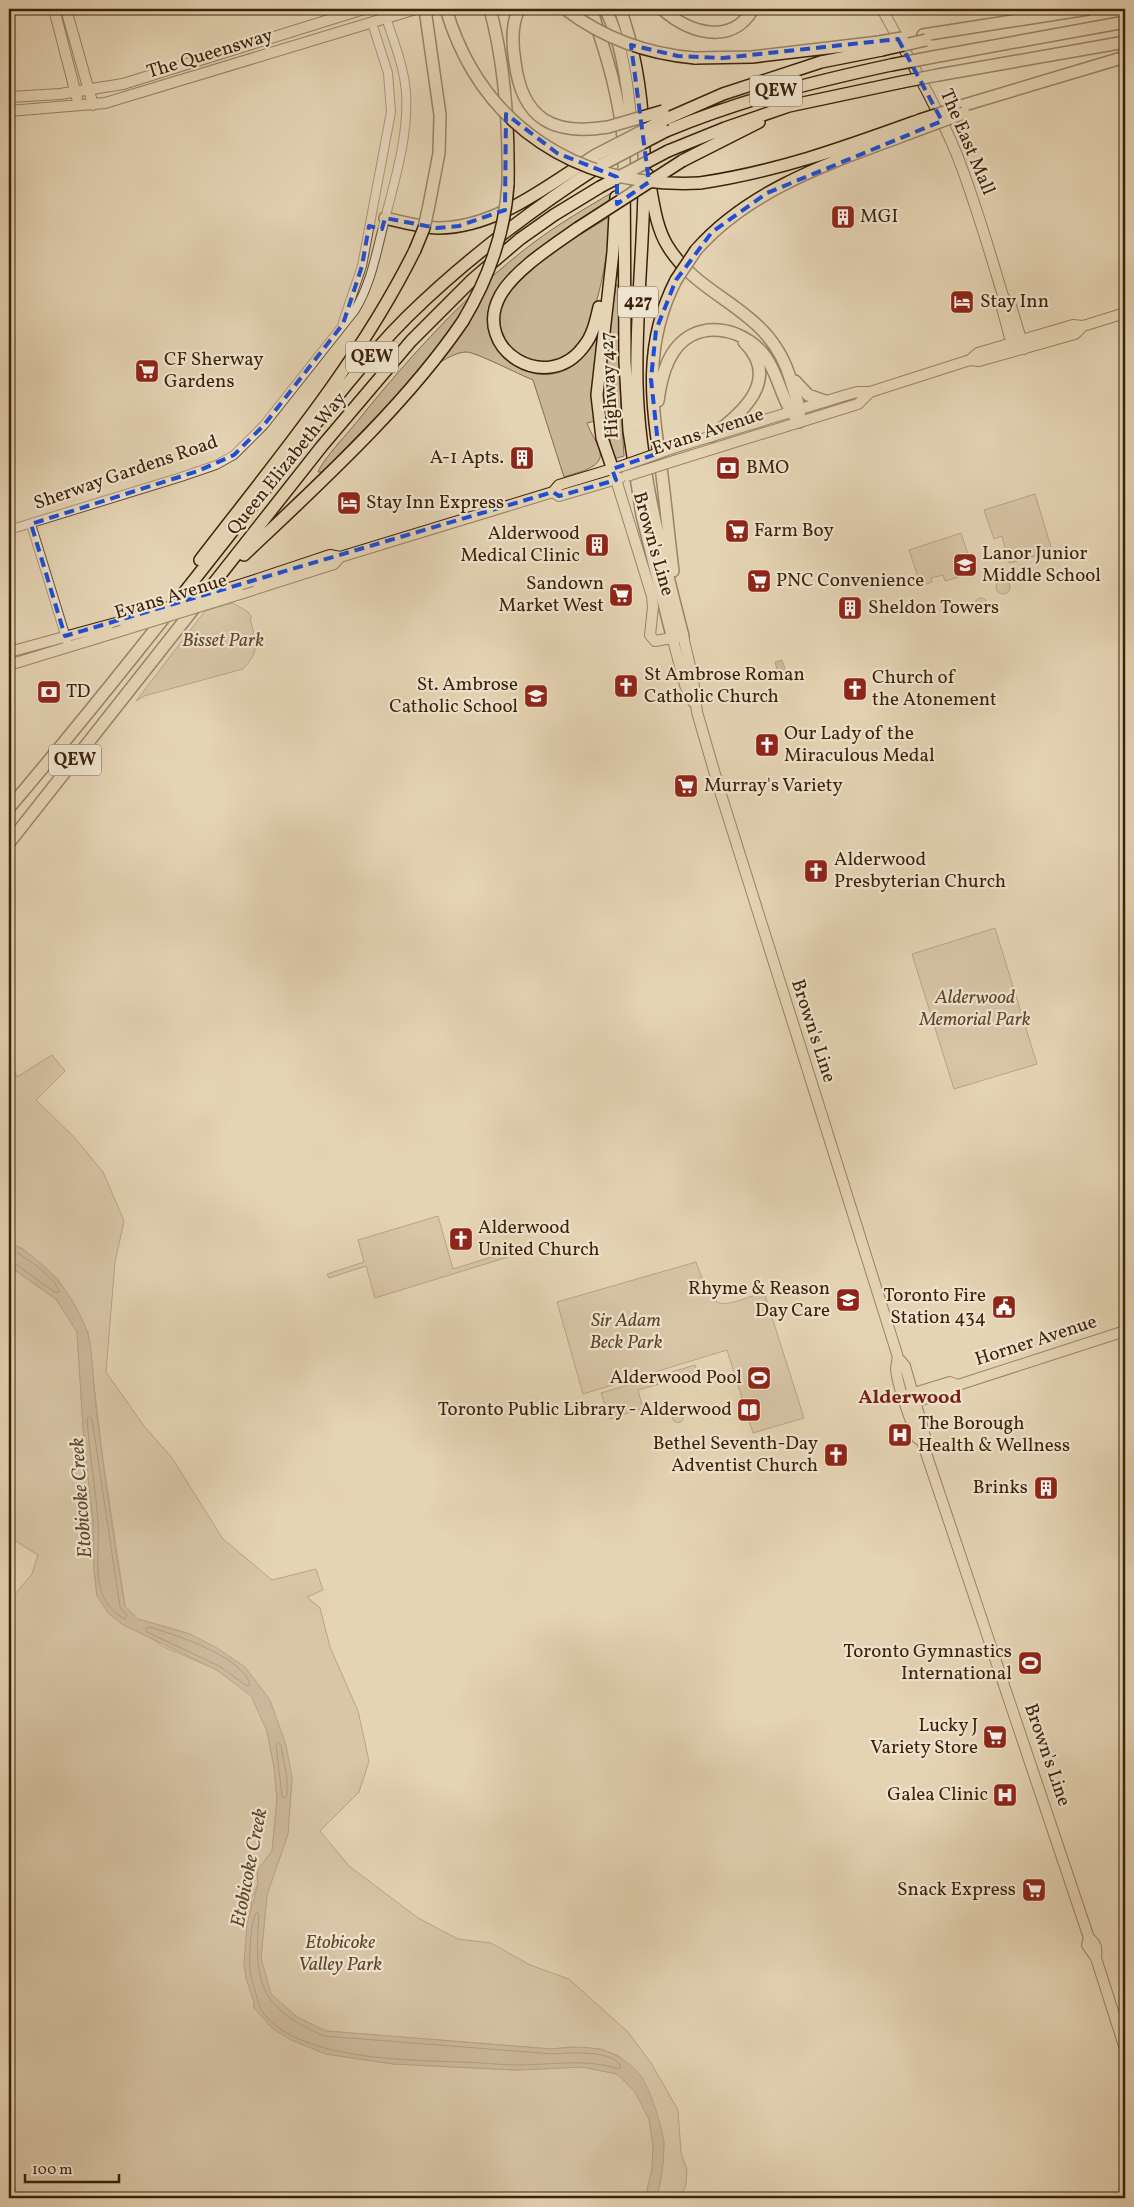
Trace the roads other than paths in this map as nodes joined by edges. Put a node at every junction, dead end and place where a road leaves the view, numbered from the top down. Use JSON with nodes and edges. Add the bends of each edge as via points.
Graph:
{"nodes":[{"id":1,"x":54,"y":9,"type":"edge"},
{"id":2,"x":66,"y":9,"type":"edge"},
{"id":3,"x":366,"y":9,"type":"edge"},
{"id":4,"x":416,"y":9,"type":"edge"},
{"id":5,"x":425,"y":9,"type":"edge"},
{"id":6,"x":446,"y":9,"type":"edge"},
{"id":7,"x":519,"y":9,"type":"edge"},
{"id":8,"x":565,"y":9,"type":"edge"},
{"id":9,"x":591,"y":9,"type":"edge"},
{"id":10,"x":606,"y":9,"type":"edge"},
{"id":11,"x":620,"y":9,"type":"edge"},
{"id":12,"x":662,"y":9,"type":"edge"},
{"id":13,"x":753,"y":9,"type":"edge"},
{"id":14,"x":882,"y":9,"type":"edge"},
{"id":15,"x":1088,"y":9,"type":"edge"},
{"id":16,"x":491,"y":12,"type":"edge"},
{"id":17,"x":385,"y":13,"type":"edge"},
{"id":18,"x":1125,"y":22,"type":"edge"},
{"id":19,"x":372,"y":23,"type":"junction"},
{"id":20,"x":1125,"y":42,"type":"edge"},
{"id":21,"x":880,"y":46,"type":"junction"},
{"id":22,"x":1125,"y":57,"type":"edge"},
{"id":23,"x":610,"y":68,"type":"junction"},
{"id":24,"x":90,"y":90,"type":"junction"},
{"id":25,"x":76,"y":92,"type":"junction"},
{"id":26,"x":9,"y":97,"type":"edge"},
{"id":27,"x":93,"y":104,"type":"junction"},
{"id":28,"x":80,"y":106,"type":"junction"},
{"id":29,"x":789,"y":106,"type":"junction"},
{"id":30,"x":9,"y":111,"type":"edge"},
{"id":31,"x":665,"y":115,"type":"junction"},
{"id":32,"x":922,"y":124,"type":"junction"},
{"id":33,"x":644,"y":152,"type":"junction"},
{"id":34,"x":599,"y":159,"type":"junction"},
{"id":35,"x":371,"y":215,"type":"junction"},
{"id":36,"x":384,"y":224,"type":"junction"},
{"id":37,"x":369,"y":226,"type":"junction"},
{"id":38,"x":613,"y":252,"type":"junction"},
{"id":39,"x":625,"y":288,"type":"junction"},
{"id":40,"x":1125,"y":314,"type":"edge"},
{"id":41,"x":343,"y":324,"type":"junction"},
{"id":42,"x":735,"y":334,"type":"junction"},
{"id":43,"x":1018,"y":346,"type":"junction"},
{"id":44,"x":788,"y":371,"type":"junction"},
{"id":45,"x":870,"y":392,"type":"junction"},
{"id":46,"x":825,"y":401,"type":"junction"},
{"id":47,"x":795,"y":410,"type":"junction"},
{"id":48,"x":799,"y":422,"type":"junction"},
{"id":49,"x":656,"y":435,"type":"junction"},
{"id":50,"x":711,"y":436,"type":"junction"},
{"id":51,"x":626,"y":471,"type":"junction"},
{"id":52,"x":614,"y":475,"type":"junction"},
{"id":53,"x":30,"y":524,"type":"junction"},
{"id":54,"x":9,"y":530,"type":"edge"},
{"id":55,"x":340,"y":557,"type":"junction"},
{"id":56,"x":218,"y":580,"type":"junction"},
{"id":57,"x":184,"y":593,"type":"junction"},
{"id":58,"x":672,"y":595,"type":"junction"},
{"id":59,"x":675,"y":635,"type":"junction"},
{"id":60,"x":66,"y":636,"type":"junction"},
{"id":61,"x":69,"y":646,"type":"junction"},
{"id":62,"x":9,"y":652,"type":"edge"},
{"id":63,"x":9,"y":665,"type":"edge"},
{"id":64,"x":9,"y":808,"type":"edge"},
{"id":65,"x":9,"y":843,"type":"edge"},
{"id":66,"x":1125,"y":1331,"type":"edge"},
{"id":67,"x":910,"y":1399,"type":"junction"},
{"id":68,"x":1125,"y":2049,"type":"edge"}],
"edges":[{"from":1,"to":25,"type":"main road"},
{"from":2,"to":24,"type":"main road"},
{"from":3,"to":19,"type":"main road","name":"Sherway Gardens Road"},
{"from":3,"to":24,"type":"main road","name":"The Queensway","via":[[140,80]]},
{"from":4,"to":17,"type":"main road","name":"The Queensway"},
{"from":5,"to":57,"type":"highway","bridge":true,"via":[[440,115],[439,153],[424,228],[415,250],[371,330],[196,566]]},
{"from":6,"to":32,"type":"highway","bridge":true,"via":[[462,52],[483,87],[512,119],[546,146],[580,165],[613,176],[664,184],[734,178],[790,165]]},
{"from":7,"to":31,"type":"highway","bridge":true,"via":[[513,37],[516,74],[523,97],[544,121],[584,130]]},
{"from":8,"to":21,"type":"highway","bridge":true,"via":[[623,42],[655,52],[695,58],[752,57]]},
{"from":9,"to":23,"type":"highway","name":"Highway 427","number":"427"},
{"from":10,"to":39,"type":"highway","via":[[623,68],[631,127],[631,206]]},
{"from":11,"to":33,"type":"highway","name":"Highway 427","number":"427","via":[[633,52]]},
{"from":12,"to":13,"type":"highway","via":[[683,25],[708,32],[739,25]]},
{"from":14,"to":43,"type":"main road","name":"The East Mall","via":[[934,103],[956,154],[1004,296],[1011,306]]},
{"from":15,"to":21,"type":"highway","bridge":true},
{"from":16,"to":56,"type":"highway","bridge":true,"via":[[505,96],[508,184],[503,221],[486,278],[442,352],[347,455]]},
{"from":17,"to":19,"type":"main road","name":"The Queensway"},
{"from":17,"to":36,"type":"street","name":"Sherway Gardens Road","via":[[406,92],[403,139]]},
{"from":18,"to":34,"type":"highway","name":"Queen Elizabeth Way","number":"QEW","bridge":true,"via":[[803,84],[761,96]]},
{"from":19,"to":27,"type":"main road","name":"The Queensway"},
{"from":19,"to":35,"type":"street","name":"Sherway Gardens Road","via":[[388,74],[391,112]]},
{"from":20,"to":29,"type":"highway","name":"Queen Elizabeth Way","number":"QEW","bridge":true,"via":[[938,75]]},
{"from":21,"to":31,"type":"highway","via":[[723,94],[707,96]]},
{"from":22,"to":32,"type":"highway","bridge":true,"via":[[1079,69],[987,100],[975,109],[963,109]]},
{"from":23,"to":38,"type":"highway","via":[[617,152]]},
{"from":23,"to":39,"type":"highway","name":"Highway 427","number":"427","via":[[620,106],[624,148]]},
{"from":24,"to":25,"type":"main road","name":"The Queensway"},
{"from":24,"to":27,"type":"main road"},
{"from":25,"to":26,"type":"main road","name":"The Queensway"},
{"from":25,"to":28,"type":"main road"},
{"from":27,"to":28,"type":"main road","name":"The Queensway"},
{"from":28,"to":30,"type":"main road","name":"The Queensway"},
{"from":29,"to":38,"type":"highway","bridge":true,"via":[[682,161],[578,228],[513,279],[497,303],[494,320],[498,339],[508,354],[539,368],[569,361],[585,345],[596,318]]},
{"from":29,"to":56,"type":"highway","name":"Queen Elizabeth Way","number":"QEW","bridge":true,"via":[[668,152],[554,214],[520,239],[441,308],[411,341],[322,446]]},
{"from":31,"to":34,"type":"highway","bridge":true},
{"from":32,"to":49,"type":"highway","bridge":true,"via":[[767,192],[720,224],[696,250],[676,280],[661,315],[652,353]]},
{"from":33,"to":44,"type":"highway","via":[[658,226],[666,244],[686,268],[763,329],[776,345]]},
{"from":33,"to":58,"type":"highway","name":"Highway 427","number":"427","via":[[636,355],[638,416],[654,514]]},
{"from":34,"to":36,"type":"highway","via":[[486,219],[437,228]]},
{"from":34,"to":57,"type":"highway","name":"Queen Elizabeth Way","number":"QEW","via":[[483,248],[406,318]]},
{"from":35,"to":36,"type":"street"},
{"from":35,"to":37,"type":"street","name":"Sherway Gardens Road"},
{"from":36,"to":37,"type":"street"},
{"from":36,"to":41,"type":"street","name":"Sherway Gardens Road","via":[[364,295]]},
{"from":37,"to":41,"type":"street","name":"Sherway Gardens Road","via":[[362,266]]},
{"from":38,"to":52,"type":"highway","via":[[597,394],[602,438]]},
{"from":39,"to":59,"type":"highway","name":"Highway 427","number":"427","via":[[626,384],[631,450],[642,515]]},
{"from":40,"to":43,"type":"main road","name":"Evans Avenue","via":[[1082,326],[1072,324]]},
{"from":41,"to":53,"type":"street","name":"Sherway Gardens Road","via":[[264,425],[234,455],[198,472]]},
{"from":42,"to":47,"type":"highway","via":[[761,351]]},
{"from":42,"to":49,"type":"highway","via":[[719,330],[691,335],[671,356],[660,386]]},
{"from":42,"to":50,"type":"highway","via":[[753,354],[757,364],[757,384],[748,406]]},
{"from":43,"to":45,"type":"main road","name":"Evans Avenue","via":[[979,361],[970,360]]},
{"from":44,"to":46,"type":"highway","via":[[804,393]]},
{"from":44,"to":47,"type":"highway"},
{"from":45,"to":46,"type":"main road","name":"Evans Avenue","via":[[856,392]]},
{"from":45,"to":48,"type":"main road","name":"Evans Avenue","via":[[858,404]]},
{"from":46,"to":47,"type":"main road","name":"Evans Avenue"},
{"from":47,"to":48,"type":"highway"},
{"from":47,"to":50,"type":"main road","name":"Evans Avenue"},
{"from":48,"to":51,"type":"main road","name":"Evans Avenue","bridge":true,"via":[[677,460]]},
{"from":49,"to":58,"type":"highway","via":[[674,579]]},
{"from":50,"to":51,"type":"main road","name":"Evans Avenue","bridge":true,"via":[[673,448]]},
{"from":51,"to":52,"type":"main road","name":"Evans Avenue"},
{"from":52,"to":55,"type":"main road","name":"Evans Avenue","via":[[559,485],[553,492]]},
{"from":52,"to":59,"type":"main road","name":"Brown's Line","via":[[652,596],[650,635],[655,641]]},
{"from":53,"to":54,"type":"street","name":"Sherway Gardens Road"},
{"from":53,"to":60,"type":"street"},
{"from":55,"to":60,"type":"main road","name":"Evans Avenue","bridge":true,"via":[[330,556]]},
{"from":55,"to":61,"type":"main road","name":"Evans Avenue","bridge":true,"via":[[334,564]]},
{"from":56,"to":65,"type":"highway","name":"Queen Elizabeth Way","number":"QEW"},
{"from":57,"to":64,"type":"highway","name":"Queen Elizabeth Way","number":"QEW"},
{"from":58,"to":59,"type":"highway","name":"Highway 427"},
{"from":59,"to":67,"type":"main road","name":"Brown's Line","via":[[685,685],[697,712],[779,985],[898,1359],[906,1366]]},
{"from":60,"to":61,"type":"street"},
{"from":60,"to":62,"type":"main road","name":"Evans Avenue"},
{"from":61,"to":63,"type":"main road","name":"Evans Avenue"},
{"from":66,"to":67,"type":"main road","name":"Horner Avenue","via":[[958,1385],[953,1391]]},
{"from":67,"to":68,"type":"main road","name":"Brown's Line","via":[[917,1438],[922,1441],[1089,1938],[1087,1944],[1096,1958]]}]}
